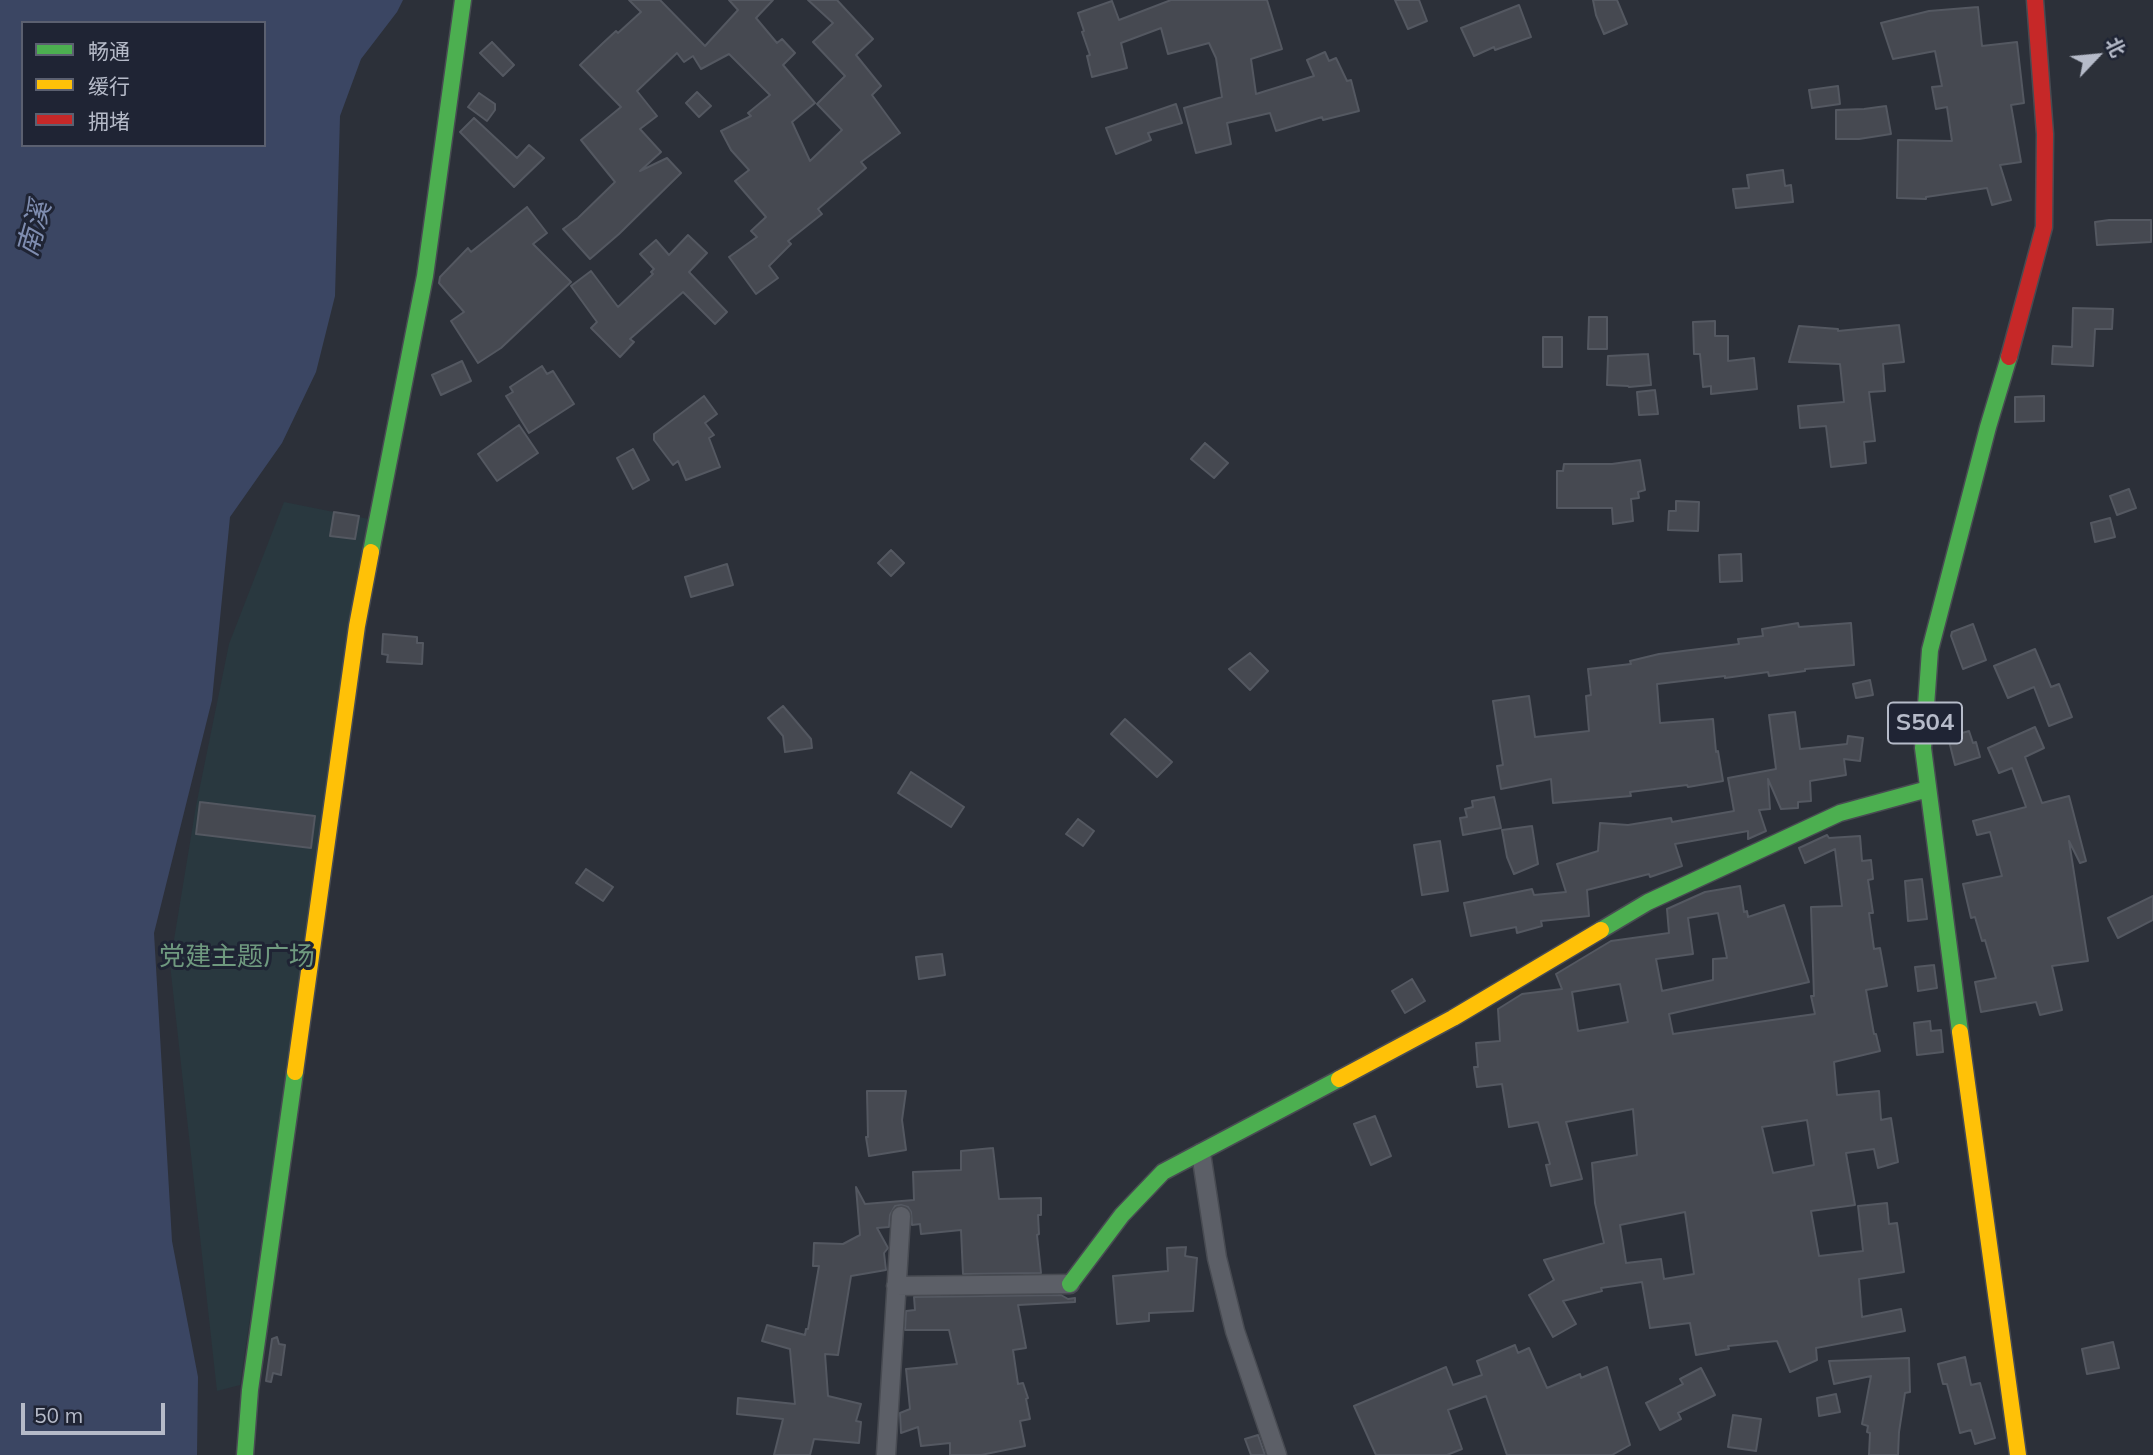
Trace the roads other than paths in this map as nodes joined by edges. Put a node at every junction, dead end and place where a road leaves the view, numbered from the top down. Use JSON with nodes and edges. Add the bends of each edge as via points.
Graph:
{"nodes":[{"id":1,"x":463,"y":0,"type":"edge"},
{"id":2,"x":2035,"y":0,"type":"edge"},
{"id":3,"x":1928,"y":789,"type":"junction"},
{"id":4,"x":1201,"y":1153,"type":"junction"},
{"id":5,"x":901,"y":1216,"type":"dead end"},
{"id":6,"x":1070,"y":1284,"type":"joint"},
{"id":7,"x":896,"y":1286,"type":"junction"},
{"id":8,"x":245,"y":1455,"type":"edge"},
{"id":9,"x":886,"y":1455,"type":"edge"},
{"id":10,"x":1277,"y":1455,"type":"edge"},
{"id":11,"x":2018,"y":1455,"type":"edge"}],
"edges":[{"from":1,"to":8,"type":"street","via":[[425,276],[357,626],[250,1390]]},
{"from":2,"to":3,"type":"street","number":"S504","via":[[2045,134],[2044,228],[1930,650],[1923,748]]},
{"from":3,"to":4,"type":"street","via":[[1840,813],[1648,902],[1453,1018]]},
{"from":3,"to":11,"type":"street","number":"S504"},
{"from":4,"to":6,"type":"street","via":[[1163,1172],[1122,1214]]},
{"from":4,"to":10,"type":"street","via":[[1217,1258],[1235,1331]]},
{"from":5,"to":7,"type":"street"},
{"from":6,"to":7,"type":"street"},
{"from":7,"to":9,"type":"street"}]}
